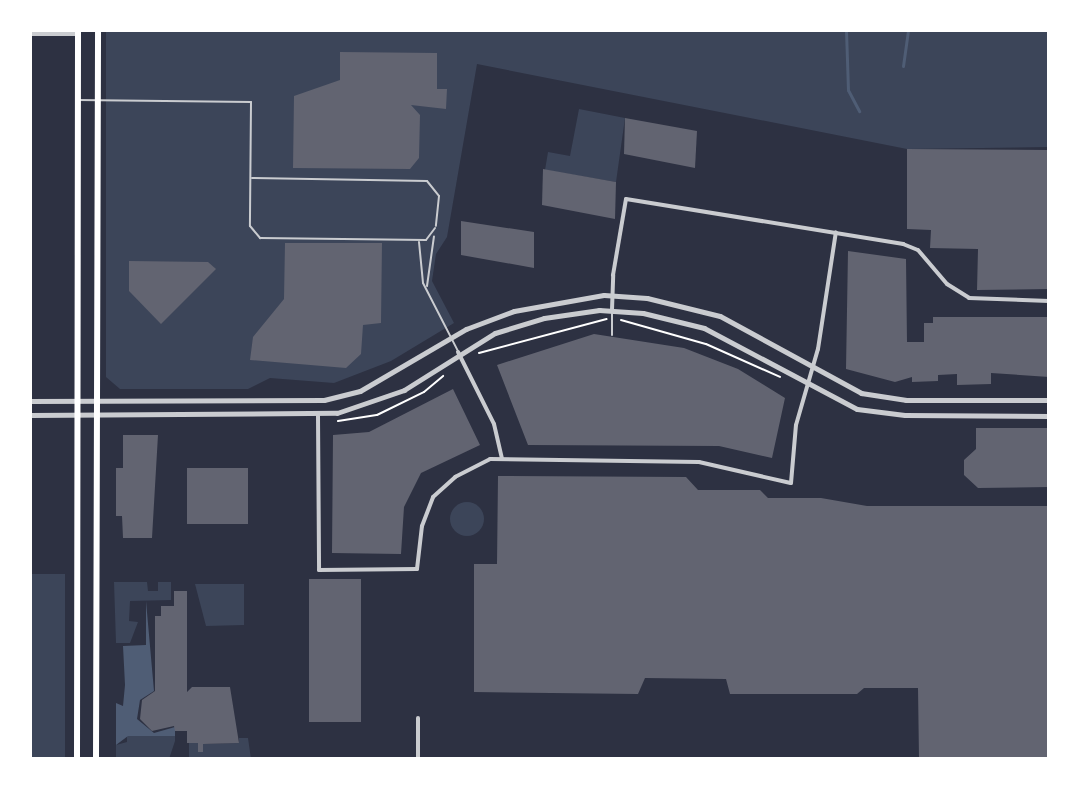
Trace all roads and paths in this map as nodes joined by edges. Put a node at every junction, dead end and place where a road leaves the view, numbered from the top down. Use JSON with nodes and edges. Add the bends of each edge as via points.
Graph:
{"nodes":[{"id":1,"x":98,"y":30,"type":"edge"},
{"id":2,"x":78,"y":32,"type":"edge"},
{"id":3,"x":30,"y":34,"type":"edge"},
{"id":4,"x":78,"y":100,"type":"junction"},
{"id":5,"x":98,"y":101,"type":"junction"},
{"id":6,"x":250,"y":178,"type":"junction"},
{"id":7,"x":435,"y":228,"type":"junction"},
{"id":8,"x":836,"y":232,"type":"junction"},
{"id":9,"x":418,"y":240,"type":"junction"},
{"id":10,"x":427,"y":286,"type":"junction"},
{"id":11,"x":612,"y":295,"type":"junction"},
{"id":12,"x":1049,"y":301,"type":"edge"},
{"id":13,"x":612,"y":310,"type":"junction"},
{"id":14,"x":612,"y":319,"type":"junction"},
{"id":15,"x":612,"y":335,"type":"dead end"},
{"id":16,"x":450,"y":337,"type":"junction"},
{"id":17,"x":458,"y":352,"type":"junction"},
{"id":18,"x":463,"y":361,"type":"junction"},
{"id":19,"x":812,"y":369,"type":"junction"},
{"id":20,"x":790,"y":375,"type":"junction"},
{"id":21,"x":807,"y":385,"type":"junction"},
{"id":22,"x":1049,"y":400,"type":"edge"},
{"id":23,"x":30,"y":401,"type":"edge"},
{"id":24,"x":78,"y":401,"type":"junction"},
{"id":25,"x":97,"y":401,"type":"junction"},
{"id":26,"x":78,"y":414,"type":"junction"},
{"id":27,"x":96,"y":414,"type":"junction"},
{"id":28,"x":30,"y":415,"type":"edge"},
{"id":29,"x":318,"y":416,"type":"junction"},
{"id":30,"x":1049,"y":416,"type":"edge"},
{"id":31,"x":502,"y":458,"type":"junction"},
{"id":32,"x":418,"y":718,"type":"dead end"},
{"id":33,"x":77,"y":759,"type":"edge"},
{"id":34,"x":96,"y":759,"type":"edge"},
{"id":35,"x":418,"y":759,"type":"edge"}],
"edges":[{"from":1,"to":5,"type":"main road"},
{"from":2,"to":3,"type":"street"},
{"from":2,"to":4,"type":"main road"},
{"from":4,"to":5,"type":"lane"},
{"from":4,"to":24,"type":"main road"},
{"from":5,"to":6,"type":"lane","via":[[251,102]]},
{"from":5,"to":25,"type":"main road"},
{"from":6,"to":7,"type":"lane","via":[[427,181],[439,196]]},
{"from":6,"to":9,"type":"lane","via":[[250,226],[264,239]]},
{"from":7,"to":9,"type":"lane","via":[[430,239]]},
{"from":7,"to":10,"type":"lane"},
{"from":8,"to":11,"type":"street","via":[[626,199]]},
{"from":8,"to":12,"type":"street","via":[[918,250],[947,284],[969,298]]},
{"from":8,"to":19,"type":"street"},
{"from":9,"to":10,"type":"lane"},
{"from":10,"to":16,"type":"lane"},
{"from":11,"to":13,"type":"street"},
{"from":11,"to":16,"type":"street","via":[[514,311]]},
{"from":11,"to":19,"type":"street","via":[[702,310]]},
{"from":13,"to":14,"type":"lane"},
{"from":13,"to":17,"type":"street","via":[[544,318]]},
{"from":13,"to":20,"type":"street","via":[[704,328]]},
{"from":14,"to":15,"type":"lane"},
{"from":14,"to":18,"type":"path","via":[[488,349]]},
{"from":14,"to":20,"type":"path","via":[[706,344],[776,377]]},
{"from":16,"to":17,"type":"lane"},
{"from":16,"to":25,"type":"street","via":[[360,391],[324,400]]},
{"from":17,"to":18,"type":"street"},
{"from":17,"to":29,"type":"street","via":[[375,403]]},
{"from":18,"to":29,"type":"path","via":[[424,392],[377,415],[331,422]]},
{"from":18,"to":31,"type":"street","via":[[494,424]]},
{"from":19,"to":21,"type":"street"},
{"from":19,"to":22,"type":"street","via":[[838,384],[883,398]]},
{"from":20,"to":21,"type":"street"},
{"from":21,"to":30,"type":"street","via":[[857,409],[894,414]]},
{"from":21,"to":31,"type":"street","via":[[796,425],[791,483],[699,462]]},
{"from":23,"to":24,"type":"street"},
{"from":24,"to":25,"type":"street"},
{"from":24,"to":26,"type":"main road"},
{"from":25,"to":27,"type":"main road"},
{"from":26,"to":27,"type":"street"},
{"from":26,"to":28,"type":"street"},
{"from":26,"to":33,"type":"main road"},
{"from":27,"to":29,"type":"street"},
{"from":27,"to":34,"type":"main road"},
{"from":29,"to":31,"type":"street","via":[[319,570],[417,569],[422,526],[433,497],[466,470]]},
{"from":32,"to":35,"type":"street"}]}
